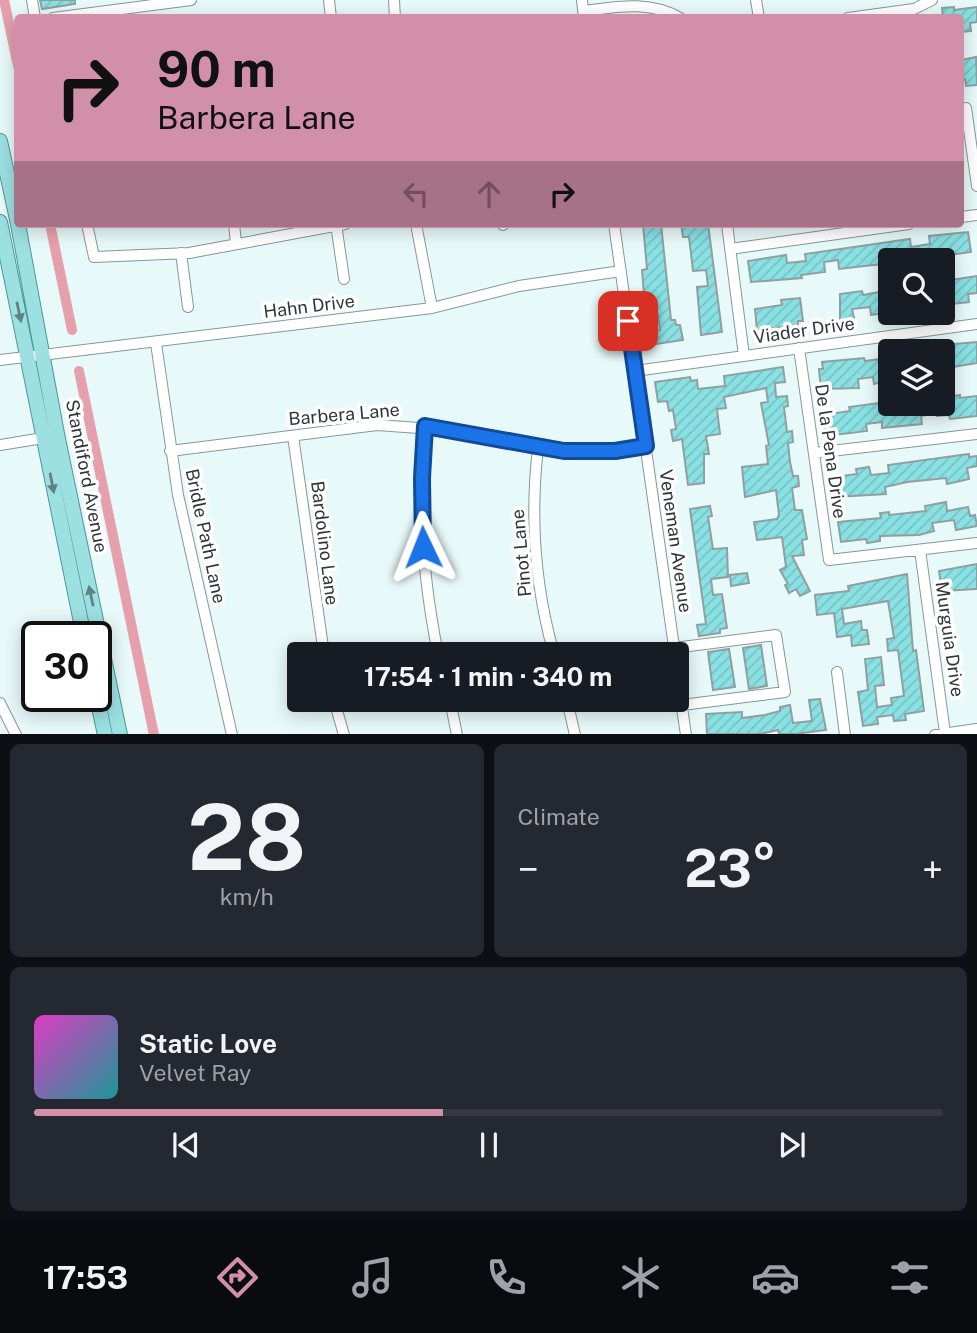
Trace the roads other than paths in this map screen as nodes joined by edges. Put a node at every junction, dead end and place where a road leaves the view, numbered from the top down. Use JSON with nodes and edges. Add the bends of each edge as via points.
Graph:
{"nodes":[{"id":1,"x":191,"y":0,"type":"edge"},
{"id":2,"x":876,"y":0,"type":"edge"},
{"id":3,"x":932,"y":0,"type":"edge"},
{"id":4,"x":583,"y":10,"type":"edge"},
{"id":5,"x":84,"y":14,"type":"edge"},
{"id":6,"x":669,"y":14,"type":"edge"},
{"id":7,"x":877,"y":14,"type":"joint"},
{"id":8,"x":968,"y":108,"type":"edge"},
{"id":9,"x":0,"y":141,"type":"edge"},
{"id":10,"x":977,"y":186,"type":"edge"},
{"id":11,"x":14,"y":206,"type":"edge"},
{"id":12,"x":0,"y":222,"type":"edge"},
{"id":13,"x":19,"y":228,"type":"edge"},
{"id":14,"x":88,"y":228,"type":"edge"},
{"id":15,"x":234,"y":228,"type":"edge"},
{"id":16,"x":315,"y":228,"type":"edge"},
{"id":17,"x":337,"y":228,"type":"edge"},
{"id":18,"x":417,"y":228,"type":"edge"},
{"id":19,"x":615,"y":228,"type":"edge"},
{"id":20,"x":727,"y":228,"type":"edge"},
{"id":21,"x":880,"y":228,"type":"edge"},
{"id":22,"x":236,"y":243,"type":"junction"},
{"id":23,"x":730,"y":249,"type":"junction"},
{"id":24,"x":181,"y":253,"type":"junction"},
{"id":25,"x":621,"y":271,"type":"junction"},
{"id":26,"x":344,"y":279,"type":"dead end"},
{"id":27,"x":188,"y":307,"type":"dead end"},
{"id":28,"x":432,"y":307,"type":"junction"},
{"id":29,"x":977,"y":324,"type":"edge"},
{"id":30,"x":156,"y":343,"type":"junction"},
{"id":31,"x":799,"y":348,"type":"junction"},
{"id":32,"x":44,"y":355,"type":"junction"},
{"id":33,"x":28,"y":356,"type":"junction"},
{"id":34,"x":744,"y":356,"type":"junction"},
{"id":35,"x":0,"y":360,"type":"edge"},
{"id":36,"x":635,"y":370,"type":"junction"},
{"id":37,"x":425,"y":426,"type":"junction"},
{"id":38,"x":977,"y":434,"type":"edge"},
{"id":39,"x":293,"y":436,"type":"junction"},
{"id":40,"x":43,"y":438,"type":"junction"},
{"id":41,"x":0,"y":445,"type":"edge"},
{"id":42,"x":646,"y":446,"type":"junction"},
{"id":43,"x":538,"y":448,"type":"junction"},
{"id":44,"x":170,"y":451,"type":"junction"},
{"id":45,"x":814,"y":453,"type":"junction"},
{"id":46,"x":977,"y":543,"type":"edge"},
{"id":47,"x":920,"y":550,"type":"junction"},
{"id":48,"x":81,"y":621,"type":"edge"},
{"id":49,"x":322,"y":642,"type":"edge"},
{"id":50,"x":436,"y":642,"type":"edge"},
{"id":51,"x":552,"y":642,"type":"edge"},
{"id":52,"x":673,"y":642,"type":"edge"},
{"id":53,"x":689,"y":649,"type":"edge"},
{"id":54,"x":836,"y":672,"type":"dead end"},
{"id":55,"x":0,"y":704,"type":"edge"},
{"id":56,"x":689,"y":704,"type":"edge"},
{"id":57,"x":100,"y":712,"type":"edge"},
{"id":58,"x":338,"y":712,"type":"edge"},
{"id":59,"x":452,"y":712,"type":"edge"},
{"id":60,"x":570,"y":712,"type":"edge"},
{"id":61,"x":683,"y":712,"type":"edge"},
{"id":62,"x":977,"y":729,"type":"edge"},
{"id":63,"x":16,"y":734,"type":"edge"},
{"id":64,"x":105,"y":734,"type":"edge"},
{"id":65,"x":120,"y":734,"type":"edge"},
{"id":66,"x":232,"y":734,"type":"edge"},
{"id":67,"x":344,"y":734,"type":"edge"},
{"id":68,"x":457,"y":734,"type":"edge"},
{"id":69,"x":575,"y":734,"type":"edge"},
{"id":70,"x":686,"y":734,"type":"edge"},
{"id":71,"x":845,"y":734,"type":"edge"},
{"id":72,"x":940,"y":734,"type":"edge"}],
"edges":[{"from":1,"to":5,"type":"street"},
{"from":2,"to":7,"type":"street"},
{"from":3,"to":7,"type":"street","via":[[914,9]]},
{"from":4,"to":6,"type":"street","via":[[635,5]]},
{"from":8,"to":10,"type":"street"},
{"from":9,"to":11,"type":"main road","name":"Standiford Avenue"},
{"from":12,"to":33,"type":"main road","name":"Standiford Avenue","one_way":true},
{"from":13,"to":32,"type":"main road","name":"Standiford Avenue"},
{"from":14,"to":24,"type":"street","via":[[94,257]]},
{"from":15,"to":22,"type":"street"},
{"from":16,"to":22,"type":"street"},
{"from":17,"to":26,"type":"street"},
{"from":18,"to":28,"type":"street"},
{"from":19,"to":25,"type":"street","name":"Veneman Avenue"},
{"from":20,"to":23,"type":"street"},
{"from":21,"to":23,"type":"street"},
{"from":22,"to":24,"type":"street"},
{"from":23,"to":34,"type":"street"},
{"from":24,"to":27,"type":"street"},
{"from":25,"to":28,"type":"street","name":"Hahn Drive","via":[[519,286]]},
{"from":25,"to":36,"type":"street","name":"Veneman Avenue"},
{"from":28,"to":30,"type":"street","name":"Hahn Drive"},
{"from":29,"to":31,"type":"street","name":"Viader Drive"},
{"from":30,"to":32,"type":"street","name":"Hahn Drive"},
{"from":30,"to":44,"type":"street","name":"Bridle Path Lane"},
{"from":31,"to":34,"type":"street","name":"Viader Drive"},
{"from":31,"to":45,"type":"street","name":"De la Pena Drive"},
{"from":32,"to":33,"type":"street","name":"Hahn Drive"},
{"from":65,"to":32,"type":"main road","name":"Standiford Avenue","one_way":true},
{"from":33,"to":35,"type":"street","name":"Hahn Drive"},
{"from":33,"to":40,"type":"main road","name":"Standiford Avenue"},
{"from":34,"to":36,"type":"street","name":"Viader Drive"},
{"from":36,"to":42,"type":"street","name":"Veneman Avenue"},
{"from":37,"to":39,"type":"street","name":"Barbera Lane","via":[[377,425]]},
{"from":37,"to":43,"type":"street","name":"Barbera Lane"},
{"from":37,"to":50,"type":"street","via":[[423,547]]},
{"from":38,"to":45,"type":"street"},
{"from":39,"to":44,"type":"street","name":"Barbera Lane"},
{"from":39,"to":49,"type":"street","name":"Bardolino Lane"},
{"from":40,"to":41,"type":"street"},
{"from":40,"to":48,"type":"main road","name":"Standiford Avenue","one_way":true},
{"from":42,"to":43,"type":"street","name":"Barbera Lane","via":[[589,452]]},
{"from":42,"to":52,"type":"street","name":"Veneman Avenue"},
{"from":43,"to":51,"type":"street","name":"Pinot Lane","via":[[534,530]]},
{"from":44,"to":66,"type":"street","name":"Bridle Path Lane"},
{"from":45,"to":47,"type":"street","name":"De la Pena Drive","via":[[829,560]]},
{"from":46,"to":47,"type":"street"},
{"from":47,"to":72,"type":"street","name":"Murguia Drive"},
{"from":53,"to":56,"type":"street","via":[[776,635],[785,692]]},
{"from":54,"to":71,"type":"street"},
{"from":55,"to":63,"type":"street"},
{"from":57,"to":64,"type":"main road"},
{"from":58,"to":67,"type":"street"},
{"from":59,"to":68,"type":"street"},
{"from":60,"to":69,"type":"street"},
{"from":61,"to":70,"type":"street"},
{"from":62,"to":72,"type":"street"}]}
